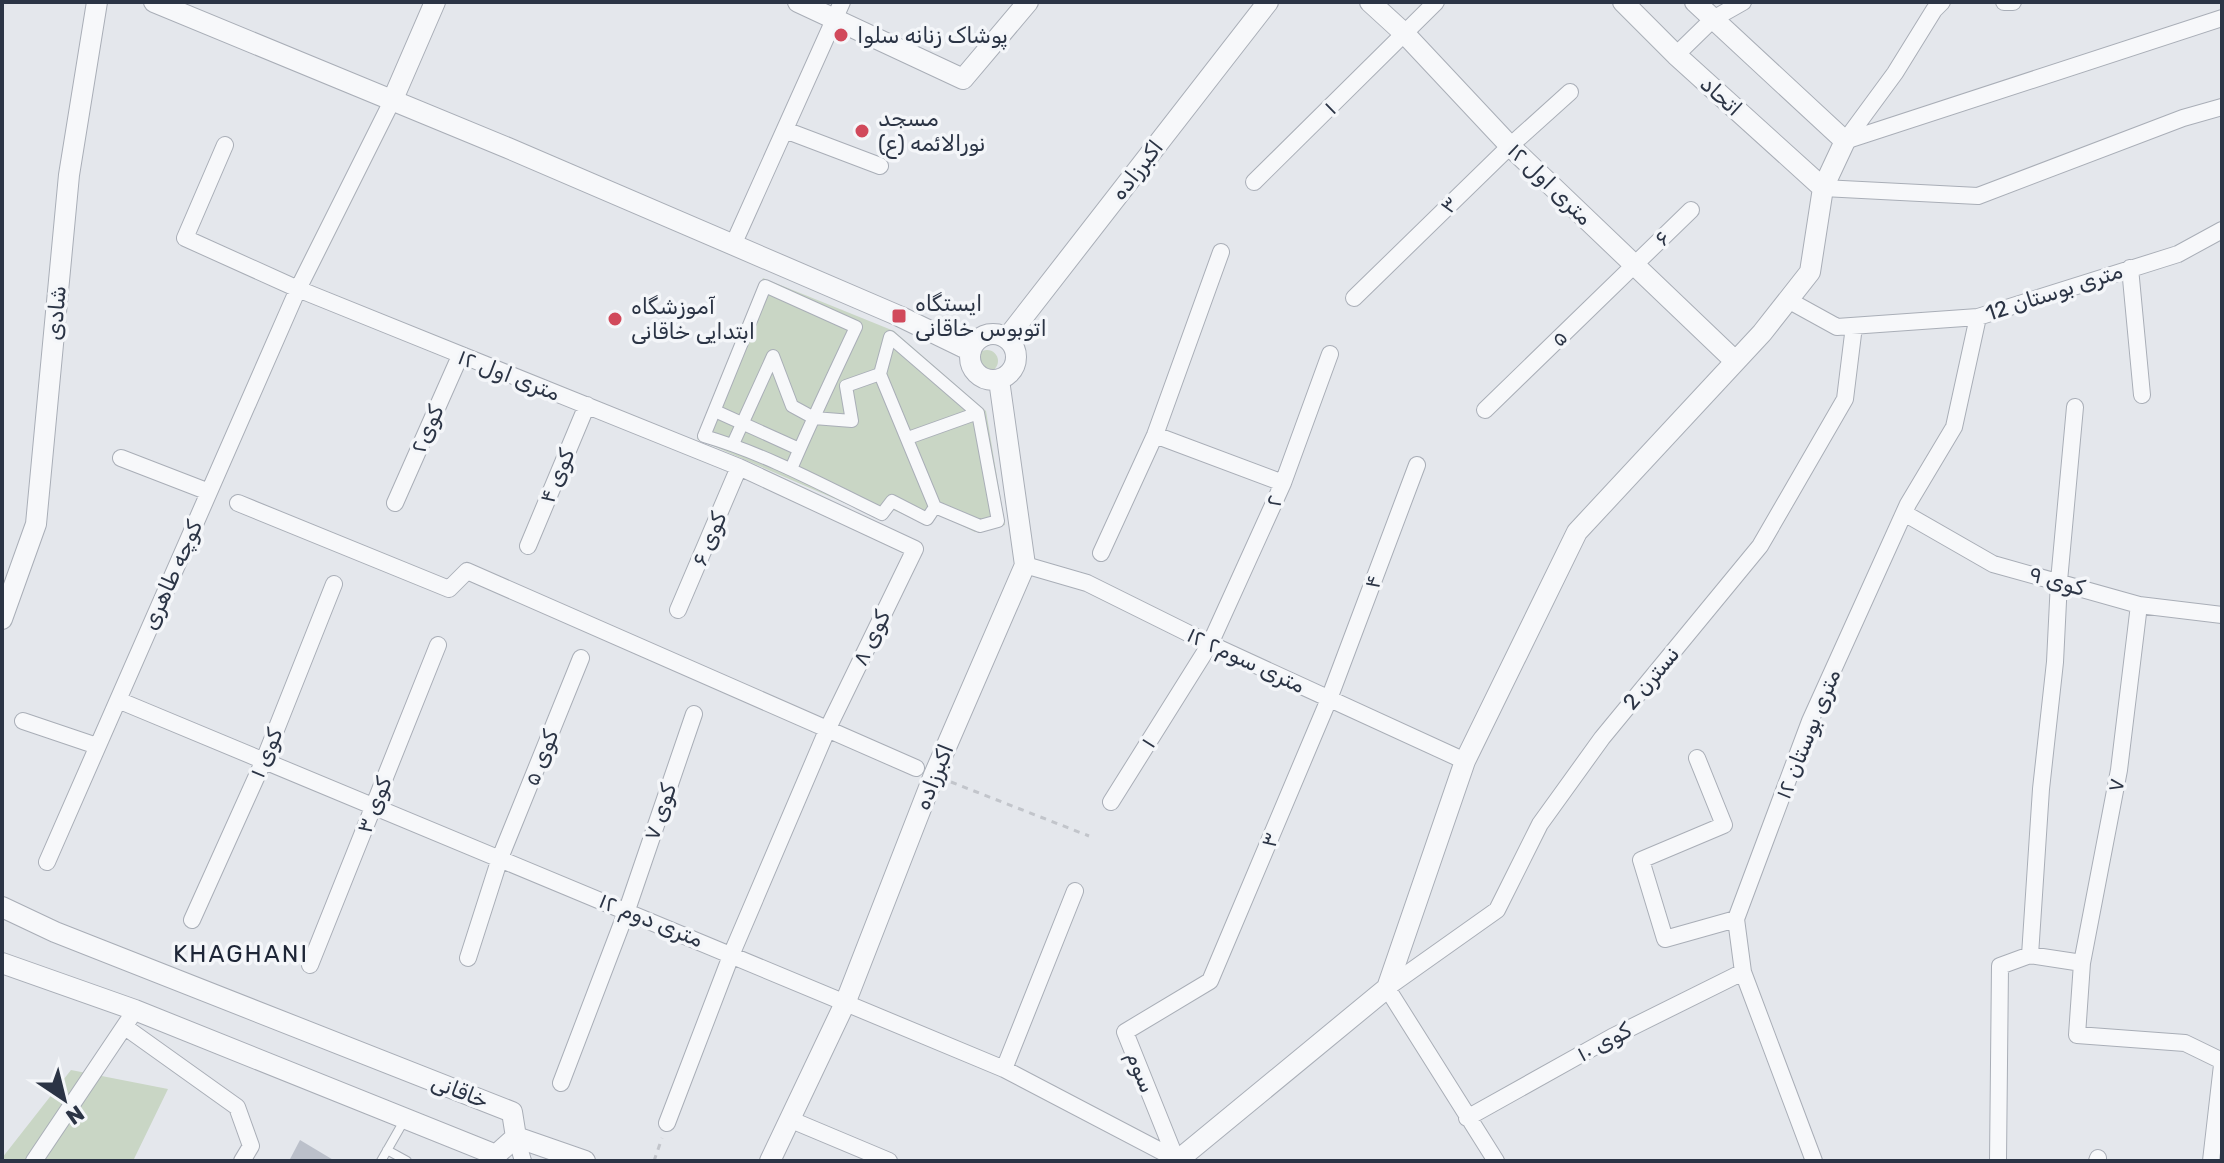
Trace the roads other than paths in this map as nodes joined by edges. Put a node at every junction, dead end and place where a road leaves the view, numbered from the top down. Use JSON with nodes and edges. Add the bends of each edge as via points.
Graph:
{"nodes":[{"id":1,"x":97,"y":2,"type":"edge"},
{"id":2,"x":154,"y":2,"type":"edge"},
{"id":3,"x":435,"y":2,"type":"edge"},
{"id":4,"x":798,"y":2,"type":"edge"},
{"id":5,"x":1028,"y":2,"type":"edge"},
{"id":6,"x":1268,"y":2,"type":"edge"},
{"id":7,"x":1370,"y":2,"type":"edge"},
{"id":8,"x":1436,"y":2,"type":"edge"},
{"id":9,"x":1623,"y":2,"type":"edge"},
{"id":10,"x":1695,"y":2,"type":"edge"},
{"id":11,"x":1743,"y":2,"type":"edge"},
{"id":12,"x":1942,"y":2,"type":"edge"},
{"id":13,"x":2004,"y":2,"type":"edge"},
{"id":14,"x":2013,"y":2,"type":"edge"},
{"id":15,"x":838,"y":10,"type":"edge"},
{"id":16,"x":2222,"y":18,"type":"edge"},
{"id":17,"x":1713,"y":19,"type":"junction"},
{"id":18,"x":1405,"y":34,"type":"junction"},
{"id":19,"x":1676,"y":55,"type":"junction"},
{"id":20,"x":1570,"y":92,"type":"dead end"},
{"id":21,"x":393,"y":99,"type":"junction"},
{"id":22,"x":2222,"y":107,"type":"edge"},
{"id":23,"x":785,"y":130,"type":"junction"},
{"id":24,"x":1845,"y":141,"type":"junction"},
{"id":25,"x":225,"y":145,"type":"dead end"},
{"id":26,"x":1510,"y":146,"type":"junction"},
{"id":27,"x":880,"y":166,"type":"dead end"},
{"id":28,"x":1254,"y":182,"type":"dead end"},
{"id":29,"x":1823,"y":188,"type":"junction"},
{"id":30,"x":1691,"y":210,"type":"dead end"},
{"id":31,"x":2222,"y":230,"type":"edge"},
{"id":32,"x":733,"y":245,"type":"junction"},
{"id":33,"x":1221,"y":252,"type":"dead end"},
{"id":34,"x":1633,"y":265,"type":"junction"},
{"id":35,"x":2130,"y":268,"type":"junction"},
{"id":36,"x":298,"y":289,"type":"junction"},
{"id":37,"x":1354,"y":298,"type":"dead end"},
{"id":38,"x":1788,"y":300,"type":"junction"},
{"id":39,"x":1978,"y":317,"type":"junction"},
{"id":40,"x":1854,"y":326,"type":"junction"},
{"id":41,"x":1007,"y":338,"type":"junction"},
{"id":42,"x":971,"y":351,"type":"junction"},
{"id":43,"x":1330,"y":354,"type":"dead end"},
{"id":44,"x":460,"y":356,"type":"junction"},
{"id":45,"x":1735,"y":361,"type":"junction"},
{"id":46,"x":880,"y":374,"type":"junction"},
{"id":47,"x":999,"y":380,"type":"junction"},
{"id":48,"x":2142,"y":395,"type":"dead end"},
{"id":49,"x":587,"y":405,"type":"junction"},
{"id":50,"x":2075,"y":407,"type":"dead end"},
{"id":51,"x":1485,"y":410,"type":"dead end"},
{"id":52,"x":715,"y":411,"type":"junction"},
{"id":53,"x":978,"y":413,"type":"junction"},
{"id":54,"x":814,"y":418,"type":"junction"},
{"id":55,"x":742,"y":423,"type":"junction"},
{"id":56,"x":1155,"y":435,"type":"junction"},
{"id":57,"x":908,"y":438,"type":"junction"},
{"id":58,"x":733,"y":444,"type":"junction"},
{"id":59,"x":799,"y":449,"type":"junction"},
{"id":60,"x":121,"y":458,"type":"dead end"},
{"id":61,"x":1417,"y":465,"type":"dead end"},
{"id":62,"x":739,"y":467,"type":"junction"},
{"id":63,"x":791,"y":469,"type":"junction"},
{"id":64,"x":1283,"y":483,"type":"junction"},
{"id":65,"x":209,"y":492,"type":"junction"},
{"id":66,"x":238,"y":503,"type":"dead end"},
{"id":67,"x":395,"y":503,"type":"dead end"},
{"id":68,"x":935,"y":507,"type":"junction"},
{"id":69,"x":1904,"y":513,"type":"junction"},
{"id":70,"x":528,"y":546,"type":"dead end"},
{"id":71,"x":915,"y":549,"type":"joint"},
{"id":72,"x":1101,"y":553,"type":"dead end"},
{"id":73,"x":1025,"y":565,"type":"junction"},
{"id":74,"x":2059,"y":581,"type":"junction"},
{"id":75,"x":334,"y":584,"type":"dead end"},
{"id":76,"x":2139,"y":605,"type":"junction"},
{"id":77,"x":678,"y":610,"type":"dead end"},
{"id":78,"x":2222,"y":615,"type":"edge"},
{"id":79,"x":2,"y":619,"type":"edge"},
{"id":80,"x":1210,"y":644,"type":"junction"},
{"id":81,"x":438,"y":645,"type":"dead end"},
{"id":82,"x":581,"y":658,"type":"dead end"},
{"id":83,"x":1329,"y":699,"type":"junction"},
{"id":84,"x":118,"y":700,"type":"junction"},
{"id":85,"x":694,"y":714,"type":"dead end"},
{"id":86,"x":23,"y":721,"type":"dead end"},
{"id":87,"x":828,"y":728,"type":"junction"},
{"id":88,"x":97,"y":746,"type":"junction"},
{"id":89,"x":1697,"y":758,"type":"dead end"},
{"id":90,"x":264,"y":760,"type":"junction"},
{"id":91,"x":1465,"y":761,"type":"junction"},
{"id":92,"x":925,"y":772,"type":"junction"},
{"id":93,"x":1111,"y":802,"type":"dead end"},
{"id":94,"x":374,"y":805,"type":"junction"},
{"id":95,"x":500,"y":858,"type":"junction"},
{"id":96,"x":47,"y":862,"type":"dead end"},
{"id":97,"x":1075,"y":891,"type":"dead end"},
{"id":98,"x":627,"y":910,"type":"junction"},
{"id":99,"x":6,"y":914,"type":"edge"},
{"id":100,"x":1736,"y":919,"type":"junction"},
{"id":101,"x":192,"y":920,"type":"dead end"},
{"id":102,"x":732,"y":953,"type":"junction"},
{"id":103,"x":2030,"y":955,"type":"junction"},
{"id":104,"x":468,"y":958,"type":"dead end"},
{"id":105,"x":2,"y":963,"type":"edge"},
{"id":106,"x":2082,"y":963,"type":"junction"},
{"id":107,"x":310,"y":965,"type":"dead end"},
{"id":108,"x":1743,"y":972,"type":"junction"},
{"id":109,"x":1210,"y":981,"type":"joint"},
{"id":110,"x":1387,"y":988,"type":"junction"},
{"id":111,"x":846,"y":1001,"type":"junction"},
{"id":112,"x":130,"y":1019,"type":"junction"},
{"id":113,"x":2222,"y":1063,"type":"edge"},
{"id":114,"x":1004,"y":1069,"type":"junction"},
{"id":115,"x":561,"y":1083,"type":"dead end"},
{"id":116,"x":405,"y":1118,"type":"junction"},
{"id":117,"x":1467,"y":1118,"type":"junction"},
{"id":118,"x":789,"y":1119,"type":"junction"},
{"id":119,"x":667,"y":1123,"type":"road end"},
{"id":120,"x":516,"y":1137,"type":"junction"},
{"id":121,"x":387,"y":1150,"type":"junction"},
{"id":122,"x":1176,"y":1160,"type":"edge"},
{"id":123,"x":34,"y":1161,"type":"edge"},
{"id":124,"x":242,"y":1161,"type":"edge"},
{"id":125,"x":381,"y":1161,"type":"edge"},
{"id":126,"x":407,"y":1161,"type":"edge"},
{"id":127,"x":523,"y":1161,"type":"edge"},
{"id":128,"x":585,"y":1161,"type":"edge"},
{"id":129,"x":770,"y":1161,"type":"edge"},
{"id":130,"x":889,"y":1161,"type":"edge"},
{"id":131,"x":1496,"y":1161,"type":"edge"},
{"id":132,"x":1814,"y":1161,"type":"edge"},
{"id":133,"x":1998,"y":1161,"type":"edge"},
{"id":134,"x":2211,"y":1161,"type":"edge"}],
"edges":[{"from":1,"to":79,"type":"street","name":"شادی","via":[[69,175],[36,524]]},
{"from":2,"to":21,"type":"street"},
{"from":3,"to":21,"type":"street"},
{"from":4,"to":15,"type":"street"},
{"from":5,"to":15,"type":"street","via":[[963,79]]},
{"from":6,"to":41,"type":"street","name":"اکبرزاده"},
{"from":7,"to":18,"type":"street","name":"۱۲ متری اول"},
{"from":8,"to":18,"type":"street"},
{"from":9,"to":19,"type":"street","name":"اتحاد"},
{"from":10,"to":17,"type":"street"},
{"from":11,"to":17,"type":"street"},
{"from":12,"to":24,"type":"street"},
{"from":13,"to":14,"type":"street"},
{"from":15,"to":23,"type":"street"},
{"from":16,"to":24,"type":"street"},
{"from":17,"to":19,"type":"street"},
{"from":17,"to":24,"type":"street"},
{"from":18,"to":26,"type":"street","name":"۱۲ متری اول"},
{"from":18,"to":28,"type":"street","name":"۱"},
{"from":19,"to":29,"type":"street","name":"اتحاد"},
{"from":20,"to":26,"type":"street"},
{"from":21,"to":32,"type":"street"},
{"from":21,"to":36,"type":"street"},
{"from":22,"to":29,"type":"street","via":[[1978,196]]},
{"from":23,"to":27,"type":"street"},
{"from":23,"to":32,"type":"street"},
{"from":24,"to":29,"type":"street"},
{"from":25,"to":36,"type":"street","name":"۱۲ متری اول","via":[[185,238]]},
{"from":26,"to":34,"type":"street","name":"۱۲ متری اول"},
{"from":26,"to":37,"type":"street","name":"۳"},
{"from":29,"to":38,"type":"street","via":[[1810,272]]},
{"from":30,"to":34,"type":"street","name":"۶"},
{"from":31,"to":35,"type":"street","name":"12 متری بوستان","via":[[2178,254]]},
{"from":32,"to":42,"type":"street"},
{"from":33,"to":56,"type":"street"},
{"from":34,"to":45,"type":"street","name":"۱۲ متری اول"},
{"from":34,"to":51,"type":"street","name":"۵"},
{"from":35,"to":39,"type":"street","name":"12 متری بوستان"},
{"from":35,"to":48,"type":"street"},
{"from":36,"to":44,"type":"street","name":"۱۲ متری اول"},
{"from":36,"to":65,"type":"street","name":"کوچه طاهری"},
{"from":38,"to":40,"type":"street","name":"12 متری بوستان","via":[[1837,327]]},
{"from":38,"to":45,"type":"street"},
{"from":39,"to":40,"type":"street","name":"12 متری بوستان"},
{"from":39,"to":69,"type":"street","name":"۱۲ متری بوستان","via":[[1954,427]]},
{"from":40,"to":110,"type":"street","name":"نسترن 2","via":[[1845,399],[1760,546],[1593,750],[1540,824],[1497,910]]},
{"from":41,"to":42,"type":"street","via":[[986,335]]},
{"from":41,"to":47,"type":"street","via":[[1016,350],[1015,364]]},
{"from":42,"to":47,"type":"street","via":[[977,373]]},
{"from":43,"to":64,"type":"street","name":"۲"},
{"from":44,"to":49,"type":"street","name":"۱۲ متری اول"},
{"from":44,"to":67,"type":"street","name":"کوی۲"},
{"from":45,"to":91,"type":"street","via":[[1577,532]]},
{"from":46,"to":53,"type":"street","via":[[890,337]]},
{"from":46,"to":54,"type":"street","via":[[846,386],[852,421]]},
{"from":46,"to":57,"type":"street"},
{"from":47,"to":73,"type":"street"},
{"from":49,"to":62,"type":"street","name":"۱۲ متری اول"},
{"from":49,"to":70,"type":"street","name":"کوی ۴"},
{"from":50,"to":74,"type":"street"},
{"from":52,"to":54,"type":"street","via":[[765,286],[856,327]]},
{"from":52,"to":55,"type":"street"},
{"from":52,"to":58,"type":"street","via":[[704,436]]},
{"from":53,"to":57,"type":"street"},
{"from":53,"to":68,"type":"street","via":[[998,521],[980,526]]},
{"from":54,"to":55,"type":"street","via":[[792,406],[773,356]]},
{"from":54,"to":59,"type":"street"},
{"from":55,"to":58,"type":"street"},
{"from":55,"to":59,"type":"street"},
{"from":56,"to":64,"type":"street"},
{"from":56,"to":72,"type":"street"},
{"from":57,"to":68,"type":"street"},
{"from":58,"to":63,"type":"street"},
{"from":59,"to":63,"type":"street"},
{"from":60,"to":65,"type":"street"},
{"from":61,"to":83,"type":"street","name":"۴"},
{"from":62,"to":71,"type":"street","name":"۱۲ متری اول"},
{"from":62,"to":77,"type":"street","name":"کوی ۶"},
{"from":63,"to":68,"type":"street","via":[[882,514],[892,501],[927,519]]},
{"from":64,"to":80,"type":"street","name":"۲"},
{"from":65,"to":84,"type":"street","name":"کوچه طاهری"},
{"from":66,"to":87,"type":"street","via":[[449,589],[467,571]]},
{"from":69,"to":74,"type":"street","name":"کوی ۹","via":[[1993,564]]},
{"from":69,"to":100,"type":"street","name":"۱۲ متری بوستان","via":[[1810,721]]},
{"from":71,"to":87,"type":"street","name":"کوی ۸"},
{"from":73,"to":80,"type":"street","name":"۱۲ متری سوم۲","via":[[1087,583]]},
{"from":73,"to":92,"type":"street","name":"اکبرزاده"},
{"from":74,"to":76,"type":"street","name":"کوی ۹"},
{"from":74,"to":103,"type":"street"},
{"from":75,"to":90,"type":"street","name":"کوی ۱"},
{"from":76,"to":78,"type":"street","name":"کوی ۹"},
{"from":76,"to":106,"type":"street","name":"۷","via":[[2119,770]]},
{"from":80,"to":83,"type":"street","name":"۱۲ متری سوم۲"},
{"from":80,"to":93,"type":"street","name":"۱"},
{"from":81,"to":94,"type":"street","name":"کوی ۳"},
{"from":82,"to":95,"type":"street","name":"کوی ۵"},
{"from":83,"to":91,"type":"street","name":"۱۲ متری سوم۲"},
{"from":83,"to":109,"type":"street","name":"۳"},
{"from":84,"to":88,"type":"street","name":"کوچه طاهری"},
{"from":84,"to":90,"type":"street","name":"۱۲ متری دوم"},
{"from":85,"to":98,"type":"street","name":"کوی ۷"},
{"from":86,"to":88,"type":"street"},
{"from":87,"to":92,"type":"street"},
{"from":87,"to":102,"type":"street","name":"کوی ۸"},
{"from":88,"to":96,"type":"street","name":"کوچه طاهری"},
{"from":89,"to":100,"type":"street","via":[[1724,825],[1641,860],[1665,939]]},
{"from":90,"to":94,"type":"street","name":"۱۲ متری دوم"},
{"from":90,"to":101,"type":"street","name":"کوی ۱"},
{"from":91,"to":110,"type":"street"},
{"from":92,"to":111,"type":"street","name":"اکبرزاده"},
{"from":94,"to":95,"type":"street","name":"۱۲ متری دوم"},
{"from":94,"to":107,"type":"street","name":"کوی ۳"},
{"from":95,"to":98,"type":"street","name":"۱۲ متری دوم"},
{"from":95,"to":104,"type":"street","name":"کوی ۵"},
{"from":97,"to":114,"type":"street"},
{"from":98,"to":102,"type":"street","name":"۱۲ متری دوم"},
{"from":98,"to":115,"type":"street","name":"کوی ۷"},
{"from":99,"to":120,"type":"street","name":"خاقانی","via":[[512,1112]]},
{"from":100,"to":108,"type":"street","name":"۱۲ متری بوستان"},
{"from":102,"to":111,"type":"street","name":"۱۲ متری دوم"},
{"from":102,"to":119,"type":"street","name":"کوی ۸"},
{"from":103,"to":106,"type":"street"},
{"from":103,"to":133,"type":"street","via":[[2000,966]]},
{"from":105,"to":112,"type":"street","name":"خاقانی"},
{"from":106,"to":113,"type":"street","name":"۷","via":[[2077,1035],[2185,1043]]},
{"from":108,"to":117,"type":"street","name":"کوی ۱۰"},
{"from":108,"to":132,"type":"street","name":"۱۲ متری بوستان"},
{"from":109,"to":122,"type":"street","name":"سوم","via":[[1125,1032]]},
{"from":110,"to":117,"type":"street"},
{"from":110,"to":122,"type":"street"},
{"from":111,"to":114,"type":"street","name":"۱۲ متری دوم"},
{"from":111,"to":118,"type":"street","name":"اکبرزاده"},
{"from":112,"to":116,"type":"street","name":"خاقانی"},
{"from":112,"to":123,"type":"street"},
{"from":112,"to":124,"type":"street","via":[[237,1107],[251,1146]]},
{"from":113,"to":134,"type":"street"},
{"from":114,"to":122,"type":"street","name":"۱۲ متری دوم"},
{"from":116,"to":120,"type":"street","name":"خاقانی","via":[[496,1155]]},
{"from":116,"to":121,"type":"lane"},
{"from":117,"to":131,"type":"street"},
{"from":118,"to":129,"type":"street","name":"اکبرزاده"},
{"from":118,"to":130,"type":"street"},
{"from":120,"to":127,"type":"street"},
{"from":120,"to":128,"type":"street"},
{"from":121,"to":125,"type":"lane"},
{"from":121,"to":126,"type":"lane"}]}
